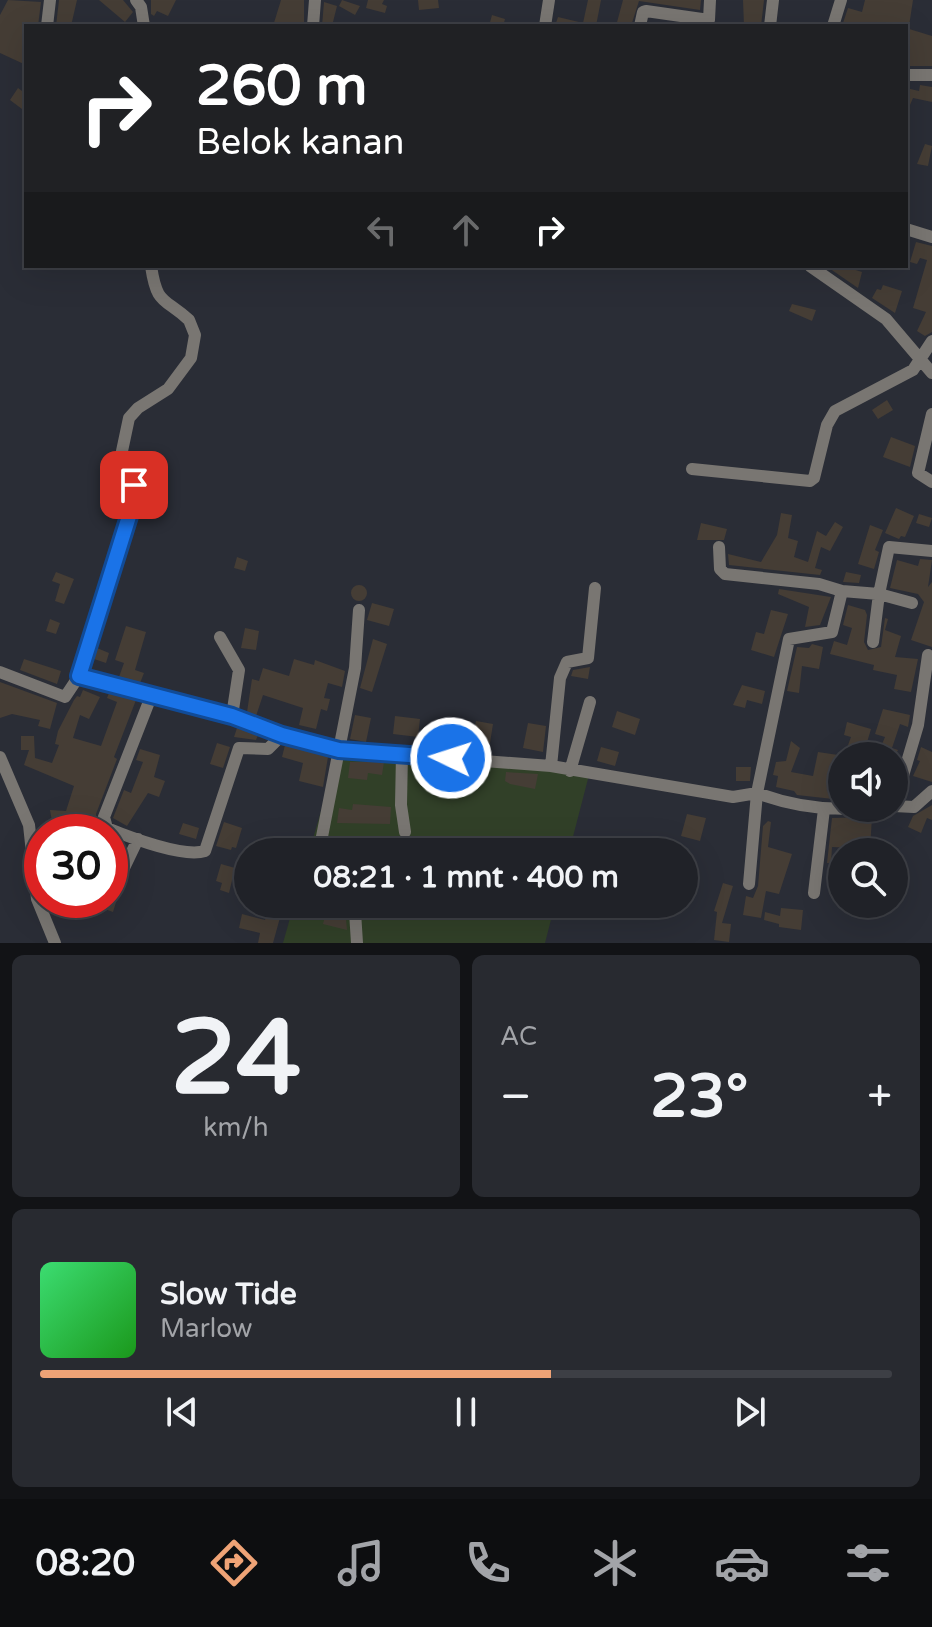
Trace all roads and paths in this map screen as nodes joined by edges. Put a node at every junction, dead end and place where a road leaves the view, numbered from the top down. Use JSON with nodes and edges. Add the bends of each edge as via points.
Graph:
{"nodes":[{"id":1,"x":50,"y":0,"type":"edge"},
{"id":2,"x":136,"y":0,"type":"edge"},
{"id":3,"x":315,"y":0,"type":"edge"},
{"id":4,"x":549,"y":0,"type":"edge"},
{"id":5,"x":710,"y":0,"type":"edge"},
{"id":6,"x":773,"y":0,"type":"edge"},
{"id":7,"x":841,"y":0,"type":"edge"},
{"id":8,"x":696,"y":23,"type":"edge"},
{"id":9,"x":47,"y":24,"type":"edge"},
{"id":10,"x":144,"y":24,"type":"edge"},
{"id":11,"x":313,"y":24,"type":"edge"},
{"id":12,"x":545,"y":24,"type":"edge"},
{"id":13,"x":640,"y":24,"type":"edge"},
{"id":14,"x":770,"y":24,"type":"edge"},
{"id":15,"x":834,"y":24,"type":"edge"},
{"id":16,"x":908,"y":75,"type":"edge"},
{"id":17,"x":932,"y":75,"type":"edge"},
{"id":18,"x":908,"y":230,"type":"edge"},
{"id":19,"x":932,"y":237,"type":"edge"},
{"id":20,"x":151,"y":268,"type":"edge"},
{"id":21,"x":813,"y":268,"type":"edge"},
{"id":22,"x":932,"y":341,"type":"edge"},
{"id":23,"x":921,"y":360,"type":"junction"},
{"id":24,"x":932,"y":373,"type":"edge"},
{"id":25,"x":932,"y":414,"type":"edge"},
{"id":26,"x":692,"y":469,"type":"dead end"},
{"id":27,"x":932,"y":482,"type":"edge"},
{"id":28,"x":719,"y":547,"type":"dead end"},
{"id":29,"x":932,"y":551,"type":"edge"},
{"id":30,"x":595,"y":588,"type":"dead end"},
{"id":31,"x":842,"y":591,"type":"junction"},
{"id":32,"x":879,"y":594,"type":"junction"},
{"id":33,"x":912,"y":603,"type":"dead end"},
{"id":34,"x":359,"y":610,"type":"dead end"},
{"id":35,"x":220,"y":637,"type":"dead end"},
{"id":36,"x":873,"y":642,"type":"dead end"},
{"id":37,"x":928,"y":655,"type":"dead end"},
{"id":38,"x":0,"y":672,"type":"edge"},
{"id":39,"x":79,"y":676,"type":"junction"},
{"id":40,"x":152,"y":694,"type":"junction"},
{"id":41,"x":590,"y":702,"type":"dead end"},
{"id":42,"x":232,"y":716,"type":"junction"},
{"id":43,"x":282,"y":735,"type":"junction"},
{"id":44,"x":339,"y":750,"type":"junction"},
{"id":45,"x":402,"y":754,"type":"junction"},
{"id":46,"x":0,"y":757,"type":"edge"},
{"id":47,"x":908,"y":757,"type":"edge"},
{"id":48,"x":551,"y":766,"type":"junction"},
{"id":49,"x":570,"y":771,"type":"junction"},
{"id":50,"x":932,"y":791,"type":"edge"},
{"id":51,"x":757,"y":793,"type":"junction"},
{"id":52,"x":908,"y":807,"type":"edge"},
{"id":53,"x":824,"y":809,"type":"junction"},
{"id":54,"x":828,"y":809,"type":"edge"},
{"id":55,"x":405,"y":832,"type":"dead end"},
{"id":56,"x":322,"y":838,"type":"edge"},
{"id":57,"x":138,"y":839,"type":"junction"},
{"id":58,"x":128,"y":860,"type":"edge"},
{"id":59,"x":749,"y":884,"type":"dead end"},
{"id":60,"x":814,"y":893,"type":"dead end"},
{"id":61,"x":355,"y":918,"type":"edge"},
{"id":62,"x":55,"y":943,"type":"edge"},
{"id":63,"x":357,"y":943,"type":"edge"}],
"edges":[{"from":1,"to":9,"type":"street"},
{"from":2,"to":10,"type":"street"},
{"from":3,"to":11,"type":"street"},
{"from":4,"to":12,"type":"street"},
{"from":5,"to":8,"type":"street","via":[[712,18]]},
{"from":6,"to":14,"type":"street"},
{"from":7,"to":15,"type":"street"},
{"from":8,"to":13,"type":"street","via":[[646,11]]},
{"from":16,"to":17,"type":"street"},
{"from":18,"to":19,"type":"street"},
{"from":20,"to":39,"type":"street","via":[[156,292],[189,320],[195,342],[182,375],[138,408],[126,425],[118,470],[135,491]]},
{"from":21,"to":23,"type":"street","via":[[880,313]]},
{"from":22,"to":23,"type":"street"},
{"from":23,"to":24,"type":"street"},
{"from":23,"to":26,"type":"street","via":[[889,386],[835,411],[810,481]]},
{"from":25,"to":27,"type":"street","via":[[918,473]]},
{"from":28,"to":31,"type":"street","via":[[725,574]]},
{"from":29,"to":32,"type":"street","via":[[889,547]]},
{"from":30,"to":48,"type":"street","via":[[588,658],[567,662],[561,674]]},
{"from":31,"to":32,"type":"street"},
{"from":31,"to":51,"type":"street","via":[[832,632],[787,641]]},
{"from":32,"to":33,"type":"street"},
{"from":32,"to":36,"type":"street"},
{"from":34,"to":44,"type":"street","via":[[355,668]]},
{"from":35,"to":42,"type":"street","via":[[239,670]]},
{"from":37,"to":47,"type":"street","via":[[924,700]]},
{"from":38,"to":39,"type":"street","via":[[65,697]]},
{"from":39,"to":40,"type":"street"},
{"from":40,"to":42,"type":"street"},
{"from":40,"to":57,"type":"street","via":[[104,817],[107,828]]},
{"from":41,"to":49,"type":"street"},
{"from":42,"to":43,"type":"street"},
{"from":43,"to":44,"type":"street"},
{"from":43,"to":57,"type":"street","via":[[268,749],[239,748],[205,851]]},
{"from":44,"to":45,"type":"street"},
{"from":44,"to":56,"type":"street"},
{"from":45,"to":48,"type":"street"},
{"from":45,"to":55,"type":"street"},
{"from":46,"to":62,"type":"street","via":[[29,825],[37,899]]},
{"from":48,"to":49,"type":"street"},
{"from":49,"to":51,"type":"street","via":[[705,794]]},
{"from":50,"to":52,"type":"street"},
{"from":51,"to":53,"type":"street"},
{"from":51,"to":59,"type":"street"},
{"from":53,"to":54,"type":"street"},
{"from":53,"to":60,"type":"street"},
{"from":57,"to":58,"type":"street"},
{"from":61,"to":63,"type":"street"}]}
